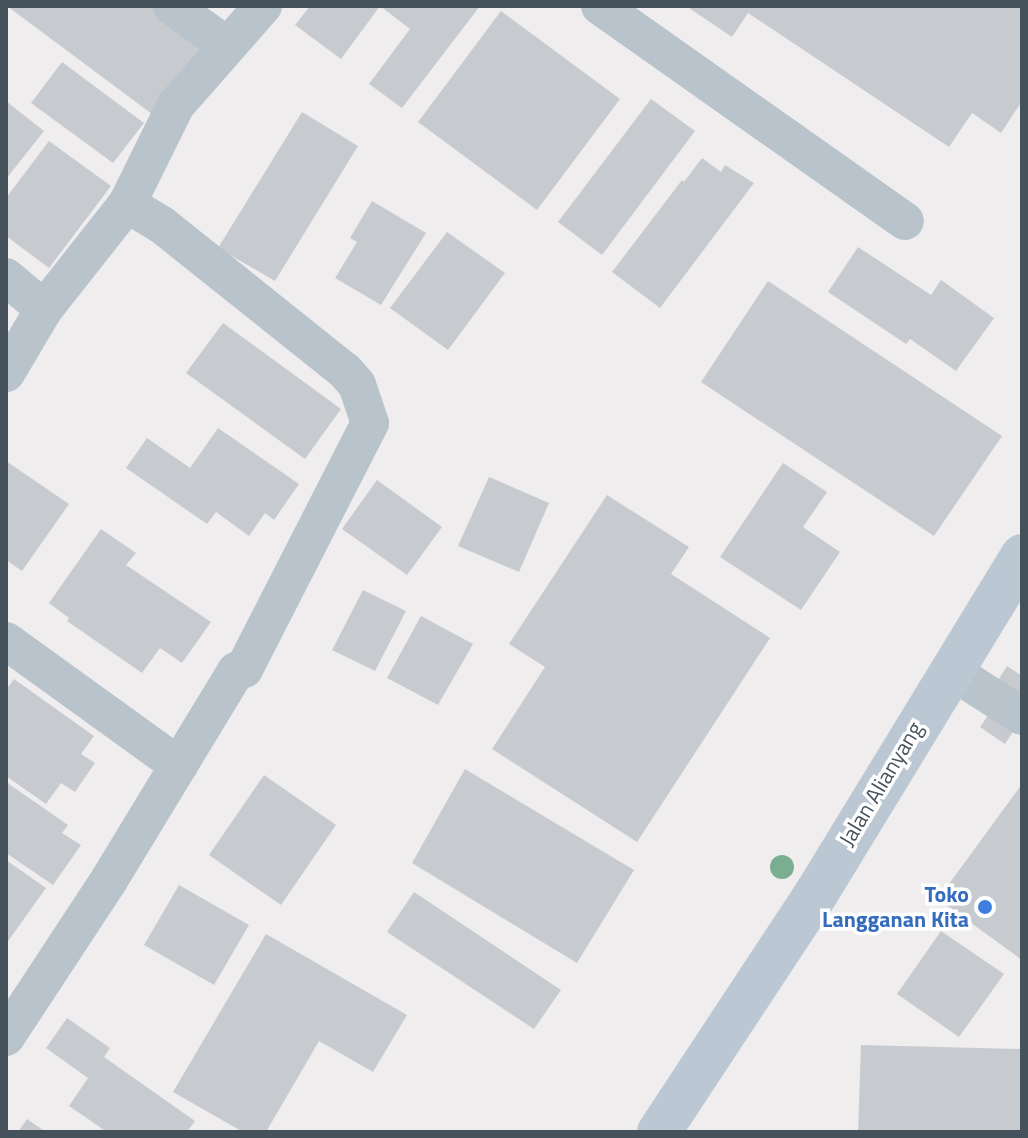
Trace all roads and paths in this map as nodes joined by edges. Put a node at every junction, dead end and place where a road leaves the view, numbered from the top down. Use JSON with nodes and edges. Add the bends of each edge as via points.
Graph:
{"nodes":[{"id":1,"x":172,"y":6,"type":"edge"},
{"id":2,"x":263,"y":6,"type":"edge"},
{"id":3,"x":600,"y":6,"type":"edge"},
{"id":4,"x":226,"y":45,"type":"junction"},
{"id":5,"x":127,"y":204,"type":"junction"},
{"id":6,"x":905,"y":221,"type":"dead end"},
{"id":7,"x":6,"y":277,"type":"edge"},
{"id":8,"x":44,"y":309,"type":"junction"},
{"id":9,"x":6,"y":373,"type":"edge"},
{"id":10,"x":1022,"y":556,"type":"edge"},
{"id":11,"x":6,"y":641,"type":"edge"},
{"id":12,"x":950,"y":670,"type":"junction"},
{"id":13,"x":1022,"y":716,"type":"edge"},
{"id":14,"x":179,"y":766,"type":"junction"},
{"id":15,"x":6,"y":1037,"type":"edge"},
{"id":16,"x":659,"y":1132,"type":"edge"}],
"edges":[{"from":1,"to":4,"type":"street"},
{"from":2,"to":4,"type":"street"},
{"from":3,"to":6,"type":"street"},
{"from":4,"to":5,"type":"street","via":[[176,105]]},
{"from":5,"to":8,"type":"street"},
{"from":5,"to":14,"type":"street","via":[[162,225],[345,371],[357,385],[370,423],[244,669],[236,671]]},
{"from":7,"to":8,"type":"street"},
{"from":8,"to":9,"type":"street"},
{"from":10,"to":12,"type":"street","name":"Jalan Alianyang"},
{"from":11,"to":14,"type":"street"},
{"from":12,"to":13,"type":"street"},
{"from":12,"to":16,"type":"street","name":"Jalan Alianyang","via":[[816,894]]},
{"from":14,"to":15,"type":"street"}]}
